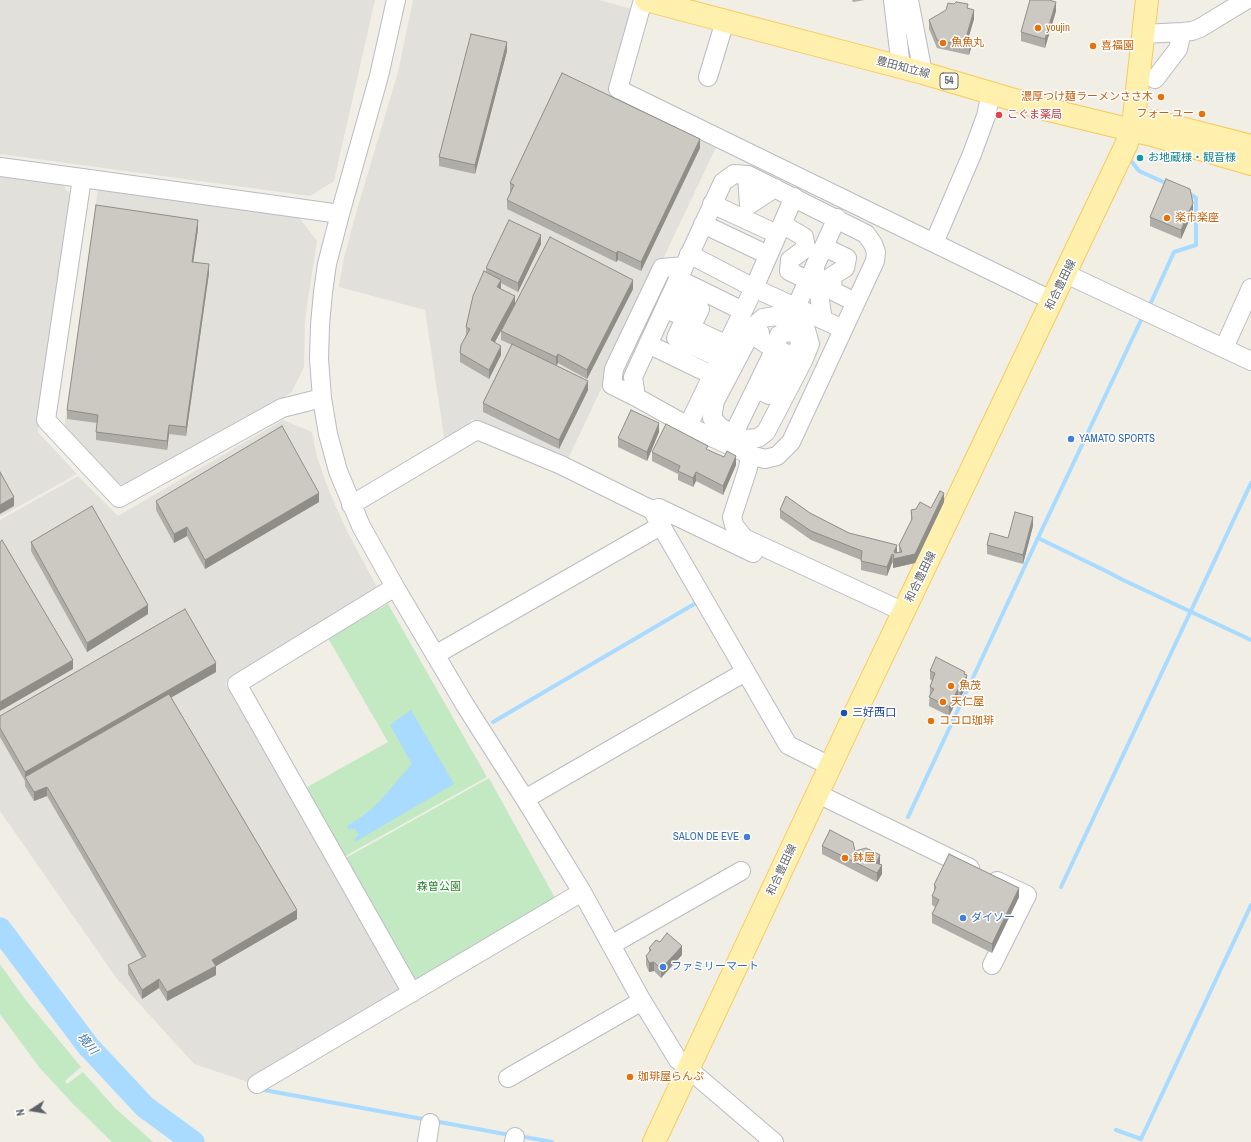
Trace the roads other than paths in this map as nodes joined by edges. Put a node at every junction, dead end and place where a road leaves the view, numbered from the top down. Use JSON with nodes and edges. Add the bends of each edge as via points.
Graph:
{"nodes":[{"id":1,"x":396,"y":0,"type":"edge"},
{"id":2,"x":645,"y":0,"type":"edge"},
{"id":3,"x":701,"y":0,"type":"edge"},
{"id":4,"x":893,"y":0,"type":"edge"},
{"id":5,"x":909,"y":0,"type":"edge"},
{"id":6,"x":1146,"y":0,"type":"edge"},
{"id":7,"x":1245,"y":0,"type":"edge"},
{"id":8,"x":725,"y":21,"type":"junction"},
{"id":9,"x":1182,"y":32,"type":"junction"},
{"id":10,"x":1143,"y":34,"type":"junction"},
{"id":11,"x":900,"y":60,"type":"junction"},
{"id":12,"x":922,"y":65,"type":"junction"},
{"id":13,"x":708,"y":77,"type":"dead end"},
{"id":14,"x":1156,"y":79,"type":"dead end"},
{"id":15,"x":991,"y":93,"type":"junction"},
{"id":16,"x":1132,"y":123,"type":"junction"},
{"id":17,"x":1251,"y":146,"type":"edge"},
{"id":18,"x":1251,"y":164,"type":"edge"},
{"id":19,"x":0,"y":167,"type":"edge"},
{"id":20,"x":747,"y":174,"type":"junction"},
{"id":21,"x":82,"y":178,"type":"junction"},
{"id":22,"x":775,"y":188,"type":"junction"},
{"id":23,"x":794,"y":197,"type":"junction"},
{"id":24,"x":712,"y":204,"type":"junction"},
{"id":25,"x":340,"y":214,"type":"junction"},
{"id":26,"x":837,"y":218,"type":"junction"},
{"id":27,"x":702,"y":224,"type":"junction"},
{"id":28,"x":780,"y":229,"type":"junction"},
{"id":29,"x":934,"y":243,"type":"junction"},
{"id":30,"x":824,"y":247,"type":"junction"},
{"id":31,"x":768,"y":255,"type":"junction"},
{"id":32,"x":1066,"y":274,"type":"junction"},
{"id":33,"x":812,"y":275,"type":"junction"},
{"id":34,"x":677,"y":281,"type":"junction"},
{"id":35,"x":754,"y":288,"type":"junction"},
{"id":36,"x":1251,"y":288,"type":"edge"},
{"id":37,"x":1053,"y":301,"type":"junction"},
{"id":38,"x":855,"y":302,"type":"junction"},
{"id":39,"x":796,"y":307,"type":"junction"},
{"id":40,"x":743,"y":311,"type":"junction"},
{"id":41,"x":823,"y":320,"type":"junction"},
{"id":42,"x":842,"y":329,"type":"junction"},
{"id":43,"x":648,"y":344,"type":"junction"},
{"id":44,"x":759,"y":346,"type":"junction"},
{"id":45,"x":1224,"y":348,"type":"junction"},
{"id":46,"x":1251,"y":361,"type":"edge"},
{"id":47,"x":712,"y":375,"type":"junction"},
{"id":48,"x":794,"y":376,"type":"junction"},
{"id":49,"x":756,"y":388,"type":"junction"},
{"id":50,"x":322,"y":398,"type":"junction"},
{"id":51,"x":636,"y":398,"type":"junction"},
{"id":52,"x":688,"y":426,"type":"junction"},
{"id":53,"x":736,"y":431,"type":"junction"},
{"id":54,"x":351,"y":504,"type":"junction"},
{"id":55,"x":652,"y":510,"type":"junction"},
{"id":56,"x":662,"y":525,"type":"junction"},
{"id":57,"x":395,"y":587,"type":"junction"},
{"id":58,"x":902,"y":617,"type":"junction"},
{"id":59,"x":435,"y":655,"type":"junction"},
{"id":60,"x":745,"y":672,"type":"junction"},
{"id":61,"x":830,"y":766,"type":"junction"},
{"id":62,"x":818,"y":794,"type":"junction"},
{"id":63,"x":525,"y":799,"type":"junction"},
{"id":64,"x":741,"y":871,"type":"dead end"},
{"id":65,"x":582,"y":892,"type":"junction"},
{"id":66,"x":611,"y":945,"type":"junction"},
{"id":67,"x":992,"y":966,"type":"dead end"},
{"id":68,"x":412,"y":993,"type":"junction"},
{"id":69,"x":642,"y":1001,"type":"junction"},
{"id":70,"x":689,"y":1071,"type":"junction"},
{"id":71,"x":508,"y":1078,"type":"dead end"},
{"id":72,"x":257,"y":1084,"type":"dead end"},
{"id":73,"x":430,"y":1123,"type":"dead end"},
{"id":74,"x":427,"y":1142,"type":"edge"},
{"id":75,"x":654,"y":1142,"type":"edge"},
{"id":76,"x":774,"y":1142,"type":"edge"}],
"edges":[{"from":1,"to":25,"type":"street","via":[[379,76]]},
{"from":2,"to":8,"type":"main road","name":"豊田知立線","number":"54"},
{"from":2,"to":29,"type":"street","via":[[618,90]]},
{"from":3,"to":11,"type":"main road","name":"豊田知立線","number":"54"},
{"from":4,"to":11,"type":"street"},
{"from":5,"to":12,"type":"street"},
{"from":6,"to":10,"type":"main road","name":"和合豊田線"},
{"from":7,"to":9,"type":"street","via":[[1200,28]]},
{"from":8,"to":11,"type":"main road","name":"豊田知立線","number":"54"},
{"from":8,"to":13,"type":"street"},
{"from":9,"to":10,"type":"street"},
{"from":9,"to":14,"type":"street","via":[[1178,49]]},
{"from":10,"to":16,"type":"main road","name":"和合豊田線"},
{"from":11,"to":12,"type":"main road","name":"豊田知立線","number":"54"},
{"from":12,"to":15,"type":"main road","name":"豊田知立線","number":"54"},
{"from":12,"to":16,"type":"main road","name":"豊田知立線","number":"54"},
{"from":15,"to":16,"type":"main road","name":"豊田知立線","number":"54"},
{"from":15,"to":29,"type":"street","via":[[986,116],[972,154]]},
{"from":16,"to":17,"type":"main road","name":"豊田知立線","number":"54"},
{"from":16,"to":18,"type":"main road","name":"豊田知立線","number":"54"},
{"from":16,"to":32,"type":"main road","name":"和合豊田線","via":[[1127,143]]},
{"from":19,"to":21,"type":"street"},
{"from":20,"to":22,"type":"street"},
{"from":20,"to":22,"type":"street","via":[[749,204]]},
{"from":20,"to":24,"type":"street","via":[[734,174],[723,182]]},
{"from":21,"to":25,"type":"street"},
{"from":21,"to":50,"type":"street","via":[[46,420],[119,498],[282,408]]},
{"from":22,"to":23,"type":"street"},
{"from":23,"to":26,"type":"street"},
{"from":23,"to":28,"type":"street"},
{"from":24,"to":27,"type":"street"},
{"from":24,"to":28,"type":"street"},
{"from":25,"to":50,"type":"street","via":[[327,264],[320,325]]},
{"from":26,"to":30,"type":"street"},
{"from":26,"to":38,"type":"street","via":[[866,234],[876,252],[875,261]]},
{"from":27,"to":31,"type":"street"},
{"from":27,"to":34,"type":"street"},
{"from":28,"to":31,"type":"street"},
{"from":28,"to":33,"type":"street","via":[[804,237],[806,248],[790,260],[790,271]]},
{"from":29,"to":37,"type":"street"},
{"from":30,"to":33,"type":"street"},
{"from":30,"to":38,"type":"street","via":[[846,258],[845,268],[832,276],[833,291]]},
{"from":31,"to":35,"type":"street"},
{"from":32,"to":37,"type":"main road","name":"和合豊田線"},
{"from":32,"to":45,"type":"street"},
{"from":33,"to":39,"type":"street"},
{"from":33,"to":41,"type":"street"},
{"from":34,"to":35,"type":"street"},
{"from":34,"to":40,"type":"street"},
{"from":34,"to":43,"type":"street"},
{"from":34,"to":44,"type":"street","via":[[700,309],[691,328]]},
{"from":34,"to":51,"type":"street","via":[[662,268],[614,369],[612,386]]},
{"from":35,"to":39,"type":"street"},
{"from":35,"to":40,"type":"street"},
{"from":36,"to":45,"type":"street"},
{"from":37,"to":58,"type":"main road","name":"和合豊田線"},
{"from":38,"to":42,"type":"street"},
{"from":39,"to":41,"type":"street"},
{"from":40,"to":44,"type":"street"},
{"from":41,"to":42,"type":"street"},
{"from":42,"to":53,"type":"street","via":[[791,442],[777,456],[765,459]]},
{"from":43,"to":47,"type":"street"},
{"from":43,"to":51,"type":"street","via":[[633,377]]},
{"from":44,"to":47,"type":"street"},
{"from":44,"to":48,"type":"street"},
{"from":44,"to":48,"type":"street","via":[[806,330],[810,344]]},
{"from":44,"to":49,"type":"street"},
{"from":44,"to":53,"type":"street","via":[[716,401],[712,418]]},
{"from":45,"to":46,"type":"street"},
{"from":47,"to":52,"type":"street"},
{"from":48,"to":49,"type":"street","via":[[779,377],[769,395]]},
{"from":48,"to":53,"type":"street","via":[[766,432],[758,438]]},
{"from":49,"to":53,"type":"street"},
{"from":50,"to":54,"type":"street","via":[[338,471]]},
{"from":51,"to":52,"type":"street"},
{"from":52,"to":53,"type":"street"},
{"from":53,"to":58,"type":"street","via":[[748,468],[732,517],[734,525],[744,538]]},
{"from":54,"to":55,"type":"street","via":[[477,430],[561,465]]},
{"from":54,"to":57,"type":"street"},
{"from":55,"to":56,"type":"street"},
{"from":55,"to":58,"type":"street","via":[[659,508]]},
{"from":56,"to":59,"type":"street"},
{"from":56,"to":60,"type":"street"},
{"from":57,"to":59,"type":"street"},
{"from":57,"to":68,"type":"street","via":[[237,684]]},
{"from":58,"to":61,"type":"main road","name":"和合豊田線"},
{"from":59,"to":63,"type":"street"},
{"from":60,"to":61,"type":"street","via":[[788,744]]},
{"from":60,"to":63,"type":"street"},
{"from":61,"to":62,"type":"main road","name":"和合豊田線"},
{"from":62,"to":67,"type":"street","via":[[1027,895]]},
{"from":62,"to":70,"type":"main road","name":"和合豊田線"},
{"from":63,"to":65,"type":"street"},
{"from":64,"to":66,"type":"street"},
{"from":65,"to":66,"type":"street"},
{"from":65,"to":68,"type":"street"},
{"from":66,"to":69,"type":"street"},
{"from":68,"to":72,"type":"street"},
{"from":69,"to":70,"type":"street","via":[[678,1060]]},
{"from":69,"to":71,"type":"street"},
{"from":70,"to":75,"type":"main road","name":"和合豊田線"},
{"from":70,"to":76,"type":"street"},
{"from":73,"to":74,"type":"street"}]}
